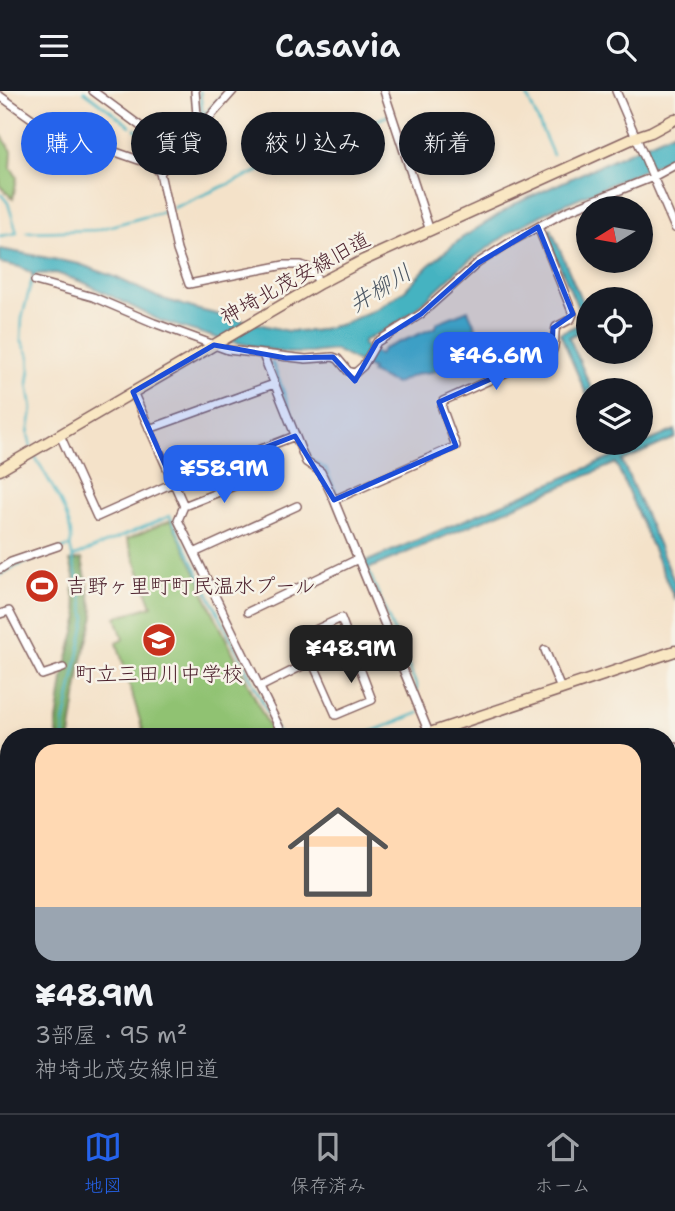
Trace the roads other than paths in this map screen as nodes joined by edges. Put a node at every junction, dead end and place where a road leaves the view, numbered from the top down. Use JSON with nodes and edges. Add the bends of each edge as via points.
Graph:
{"nodes":[{"id":1,"x":93,"y":91,"type":"edge"},
{"id":2,"x":195,"y":91,"type":"edge"},
{"id":3,"x":233,"y":91,"type":"edge"},
{"id":4,"x":384,"y":91,"type":"edge"},
{"id":5,"x":616,"y":91,"type":"edge"},
{"id":6,"x":0,"y":96,"type":"edge"},
{"id":7,"x":197,"y":112,"type":"edge"},
{"id":8,"x":215,"y":112,"type":"edge"},
{"id":9,"x":131,"y":119,"type":"edge"},
{"id":10,"x":675,"y":119,"type":"edge"},
{"id":11,"x":637,"y":140,"type":"junction"},
{"id":12,"x":131,"y":157,"type":"edge"},
{"id":13,"x":675,"y":165,"type":"edge"},
{"id":14,"x":652,"y":174,"type":"junction"},
{"id":15,"x":160,"y":175,"type":"edge"},
{"id":16,"x":538,"y":226,"type":"junction"},
{"id":17,"x":675,"y":228,"type":"edge"},
{"id":18,"x":430,"y":231,"type":"junction"},
{"id":19,"x":35,"y":281,"type":"dead end"},
{"id":20,"x":320,"y":283,"type":"junction"},
{"id":21,"x":217,"y":343,"type":"junction"},
{"id":22,"x":263,"y":355,"type":"junction"},
{"id":23,"x":274,"y":384,"type":"junction"},
{"id":24,"x":133,"y":393,"type":"junction"},
{"id":25,"x":149,"y":429,"type":"junction"},
{"id":26,"x":60,"y":435,"type":"junction"},
{"id":27,"x":295,"y":436,"type":"junction"},
{"id":28,"x":0,"y":470,"type":"edge"},
{"id":29,"x":254,"y":478,"type":"dead end"},
{"id":30,"x":173,"y":483,"type":"junction"},
{"id":31,"x":334,"y":500,"type":"junction"},
{"id":32,"x":184,"y":506,"type":"junction"},
{"id":33,"x":297,"y":506,"type":"dead end"},
{"id":34,"x":58,"y":546,"type":"dead end"},
{"id":35,"x":194,"y":553,"type":"junction"},
{"id":36,"x":358,"y":559,"type":"junction"},
{"id":37,"x":0,"y":569,"type":"edge"},
{"id":38,"x":248,"y":612,"type":"dead end"},
{"id":39,"x":0,"y":614,"type":"edge"},
{"id":40,"x":545,"y":650,"type":"dead end"},
{"id":41,"x":675,"y":651,"type":"edge"},
{"id":42,"x":312,"y":661,"type":"junction"},
{"id":43,"x":63,"y":668,"type":"dead end"},
{"id":44,"x":260,"y":687,"type":"junction"},
{"id":45,"x":561,"y":689,"type":"junction"},
{"id":46,"x":280,"y":728,"type":"edge"},
{"id":47,"x":427,"y":728,"type":"edge"},
{"id":48,"x":444,"y":728,"type":"edge"}],
"edges":[{"from":1,"to":9,"type":"street"},
{"from":2,"to":7,"type":"street"},
{"from":3,"to":8,"type":"street"},
{"from":4,"to":18,"type":"street"},
{"from":5,"to":11,"type":"street"},
{"from":6,"to":12,"type":"street","via":[[44,127]]},
{"from":10,"to":11,"type":"street","name":"神埼北茂安線旧道"},
{"from":11,"to":14,"type":"street"},
{"from":11,"to":18,"type":"street","name":"神埼北茂安線旧道"},
{"from":13,"to":14,"type":"street"},
{"from":14,"to":16,"type":"street"},
{"from":14,"to":17,"type":"street"},
{"from":15,"to":20,"type":"street","via":[[189,284],[284,265],[309,268]]},
{"from":16,"to":22,"type":"street","name":"神埼北茂安線旧道","via":[[478,263],[421,314],[377,342],[359,371],[352,374],[333,357]]},
{"from":16,"to":31,"type":"street","via":[[573,314],[556,327],[552,352],[443,401],[456,446]]},
{"from":18,"to":20,"type":"street","name":"神埼北茂安線旧道"},
{"from":19,"to":21,"type":"street","via":[[93,297]]},
{"from":20,"to":21,"type":"street","name":"神埼北茂安線旧道"},
{"from":21,"to":22,"type":"street","name":"神埼北茂安線旧道","via":[[228,350]]},
{"from":21,"to":24,"type":"street"},
{"from":22,"to":23,"type":"street"},
{"from":23,"to":25,"type":"street"},
{"from":23,"to":27,"type":"street"},
{"from":24,"to":25,"type":"street"},
{"from":24,"to":26,"type":"street"},
{"from":25,"to":30,"type":"street"},
{"from":26,"to":28,"type":"street"},
{"from":26,"to":30,"type":"street","via":[[97,517]]},
{"from":27,"to":30,"type":"street"},
{"from":27,"to":31,"type":"street","via":[[306,462],[321,473]]},
{"from":29,"to":32,"type":"street"},
{"from":30,"to":32,"type":"street"},
{"from":31,"to":36,"type":"street"},
{"from":32,"to":35,"type":"street","via":[[178,520]]},
{"from":33,"to":35,"type":"street"},
{"from":34,"to":37,"type":"street"},
{"from":35,"to":44,"type":"street"},
{"from":36,"to":38,"type":"street"},
{"from":36,"to":47,"type":"street"},
{"from":39,"to":43,"type":"street","via":[[9,611],[42,675]]},
{"from":40,"to":45,"type":"street"},
{"from":41,"to":45,"type":"street"},
{"from":42,"to":42,"type":"street","via":[[300,637],[341,618],[372,700],[336,715]]},
{"from":42,"to":44,"type":"street"},
{"from":44,"to":46,"type":"street"},
{"from":45,"to":48,"type":"street"}]}
